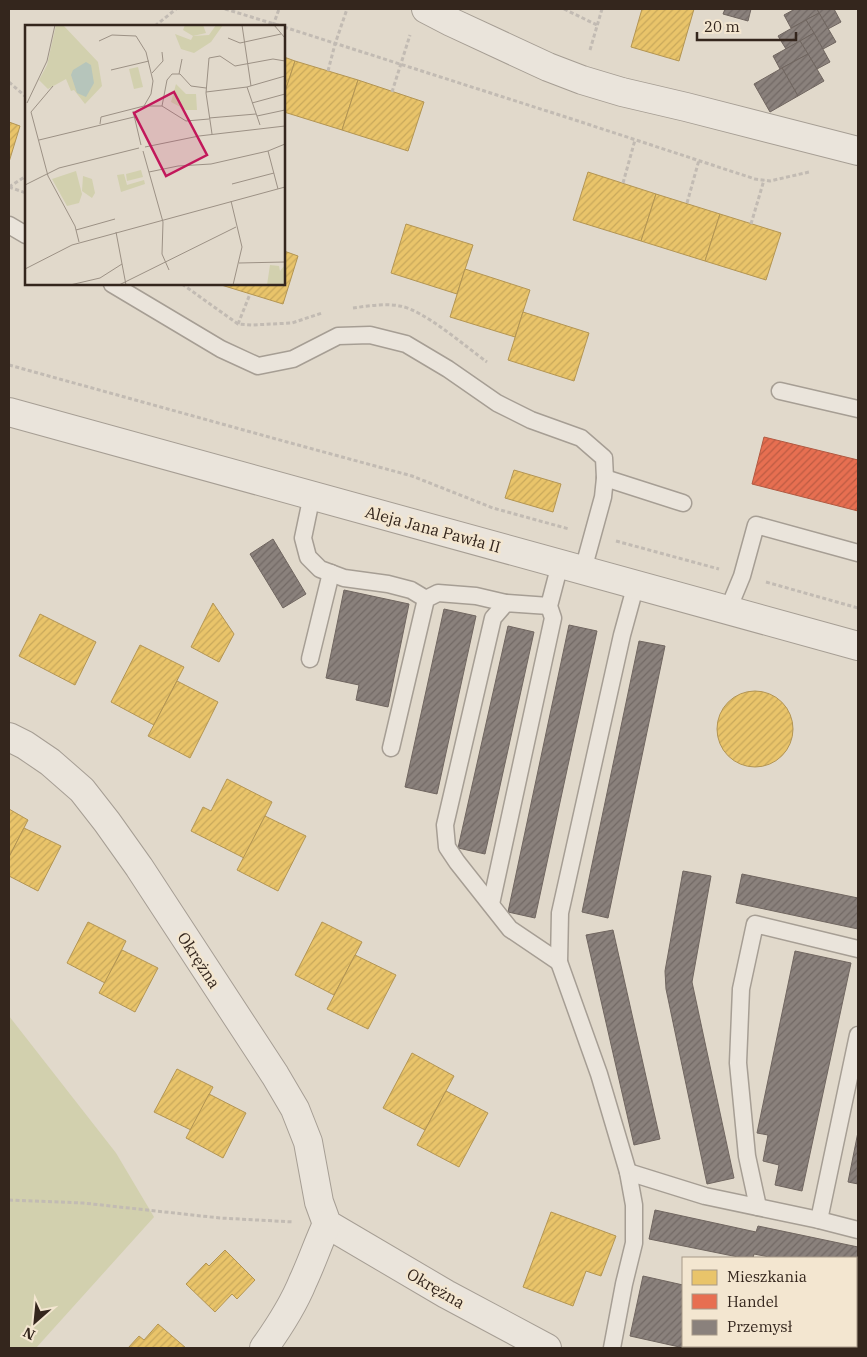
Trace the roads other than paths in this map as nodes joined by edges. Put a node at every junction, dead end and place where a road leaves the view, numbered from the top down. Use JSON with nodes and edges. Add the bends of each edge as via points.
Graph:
{"nodes":[{"id":1,"x":419,"y":20,"type":"edge"},
{"id":2,"x":858,"y":151,"type":"edge"},
{"id":3,"x":9,"y":225,"type":"edge"},
{"id":4,"x":25,"y":234,"type":"edge"},
{"id":5,"x":114,"y":285,"type":"edge"},
{"id":6,"x":780,"y":391,"type":"dead end"},
{"id":7,"x":858,"y":409,"type":"edge"},
{"id":8,"x":9,"y":412,"type":"edge"},
{"id":9,"x":605,"y":478,"type":"junction"},
{"id":10,"x":312,"y":496,"type":"junction"},
{"id":11,"x":683,"y":503,"type":"dead end"},
{"id":12,"x":858,"y":553,"type":"edge"},
{"id":13,"x":571,"y":567,"type":"junction"},
{"id":14,"x":331,"y":573,"type":"junction"},
{"id":15,"x":636,"y":584,"type":"junction"},
{"id":16,"x":426,"y":599,"type":"junction"},
{"id":17,"x":506,"y":603,"type":"junction"},
{"id":18,"x":550,"y":606,"type":"junction"},
{"id":19,"x":728,"y":610,"type":"junction"},
{"id":20,"x":858,"y":643,"type":"edge"},
{"id":21,"x":310,"y":659,"type":"dead end"},
{"id":22,"x":9,"y":737,"type":"edge"},
{"id":23,"x":391,"y":748,"type":"dead end"},
{"id":24,"x":491,"y":904,"type":"junction"},
{"id":25,"x":858,"y":949,"type":"edge"},
{"id":26,"x":559,"y":962,"type":"junction"},
{"id":27,"x":858,"y":1034,"type":"edge"},
{"id":28,"x":628,"y":1172,"type":"junction"},
{"id":29,"x":758,"y":1207,"type":"junction"},
{"id":30,"x":819,"y":1220,"type":"junction"},
{"id":31,"x":327,"y":1224,"type":"junction"},
{"id":32,"x":858,"y":1230,"type":"edge"},
{"id":33,"x":264,"y":1348,"type":"edge"},
{"id":34,"x":548,"y":1348,"type":"edge"},
{"id":35,"x":612,"y":1348,"type":"edge"}],
"edges":[{"from":1,"to":2,"type":"street","via":[[451,22],[548,68],[622,92]]},
{"from":3,"to":4,"type":"lane"},
{"from":5,"to":9,"type":"lane","via":[[221,349],[258,366],[293,359],[338,336],[370,335],[406,344],[498,403],[531,420],[581,438],[604,458]]},
{"from":6,"to":7,"type":"lane"},
{"from":8,"to":10,"type":"street","name":"Aleja Jana Pawła II"},
{"from":9,"to":11,"type":"lane"},
{"from":9,"to":13,"type":"lane","via":[[592,535]]},
{"from":10,"to":13,"type":"street","name":"Aleja Jana Pawła II"},
{"from":10,"to":14,"type":"lane","via":[[303,538],[308,557],[320,569]]},
{"from":12,"to":19,"type":"lane","via":[[756,525],[742,576]]},
{"from":13,"to":15,"type":"street","name":"Aleja Jana Pawła II"},
{"from":13,"to":18,"type":"lane"},
{"from":14,"to":16,"type":"lane","via":[[412,590]]},
{"from":14,"to":21,"type":"lane"},
{"from":15,"to":19,"type":"street","name":"Aleja Jana Pawła II"},
{"from":15,"to":26,"type":"lane","via":[[619,645],[560,913]]},
{"from":16,"to":17,"type":"lane","via":[[438,593],[476,596]]},
{"from":16,"to":23,"type":"lane"},
{"from":17,"to":18,"type":"lane"},
{"from":17,"to":24,"type":"lane","via":[[494,618],[445,825],[447,846]]},
{"from":18,"to":24,"type":"lane","via":[[553,618]]},
{"from":19,"to":20,"type":"street","name":"Aleja Jana Pawła II"},
{"from":22,"to":31,"type":"street","name":"Okrężna","via":[[50,762],[82,790],[139,867],[276,1075],[308,1142],[319,1202]]},
{"from":24,"to":26,"type":"lane","via":[[510,929]]},
{"from":25,"to":29,"type":"lane","via":[[755,924],[741,990],[738,1063],[747,1156]]},
{"from":26,"to":28,"type":"lane","via":[[599,1074]]},
{"from":27,"to":30,"type":"lane"},
{"from":28,"to":29,"type":"lane","via":[[705,1196]]},
{"from":28,"to":35,"type":"lane","via":[[634,1205],[634,1243]]},
{"from":29,"to":30,"type":"lane"},
{"from":30,"to":32,"type":"lane"},
{"from":31,"to":33,"type":"street","via":[[285,1319]]},
{"from":31,"to":34,"type":"street","name":"Okrężna","via":[[446,1294]]}]}
